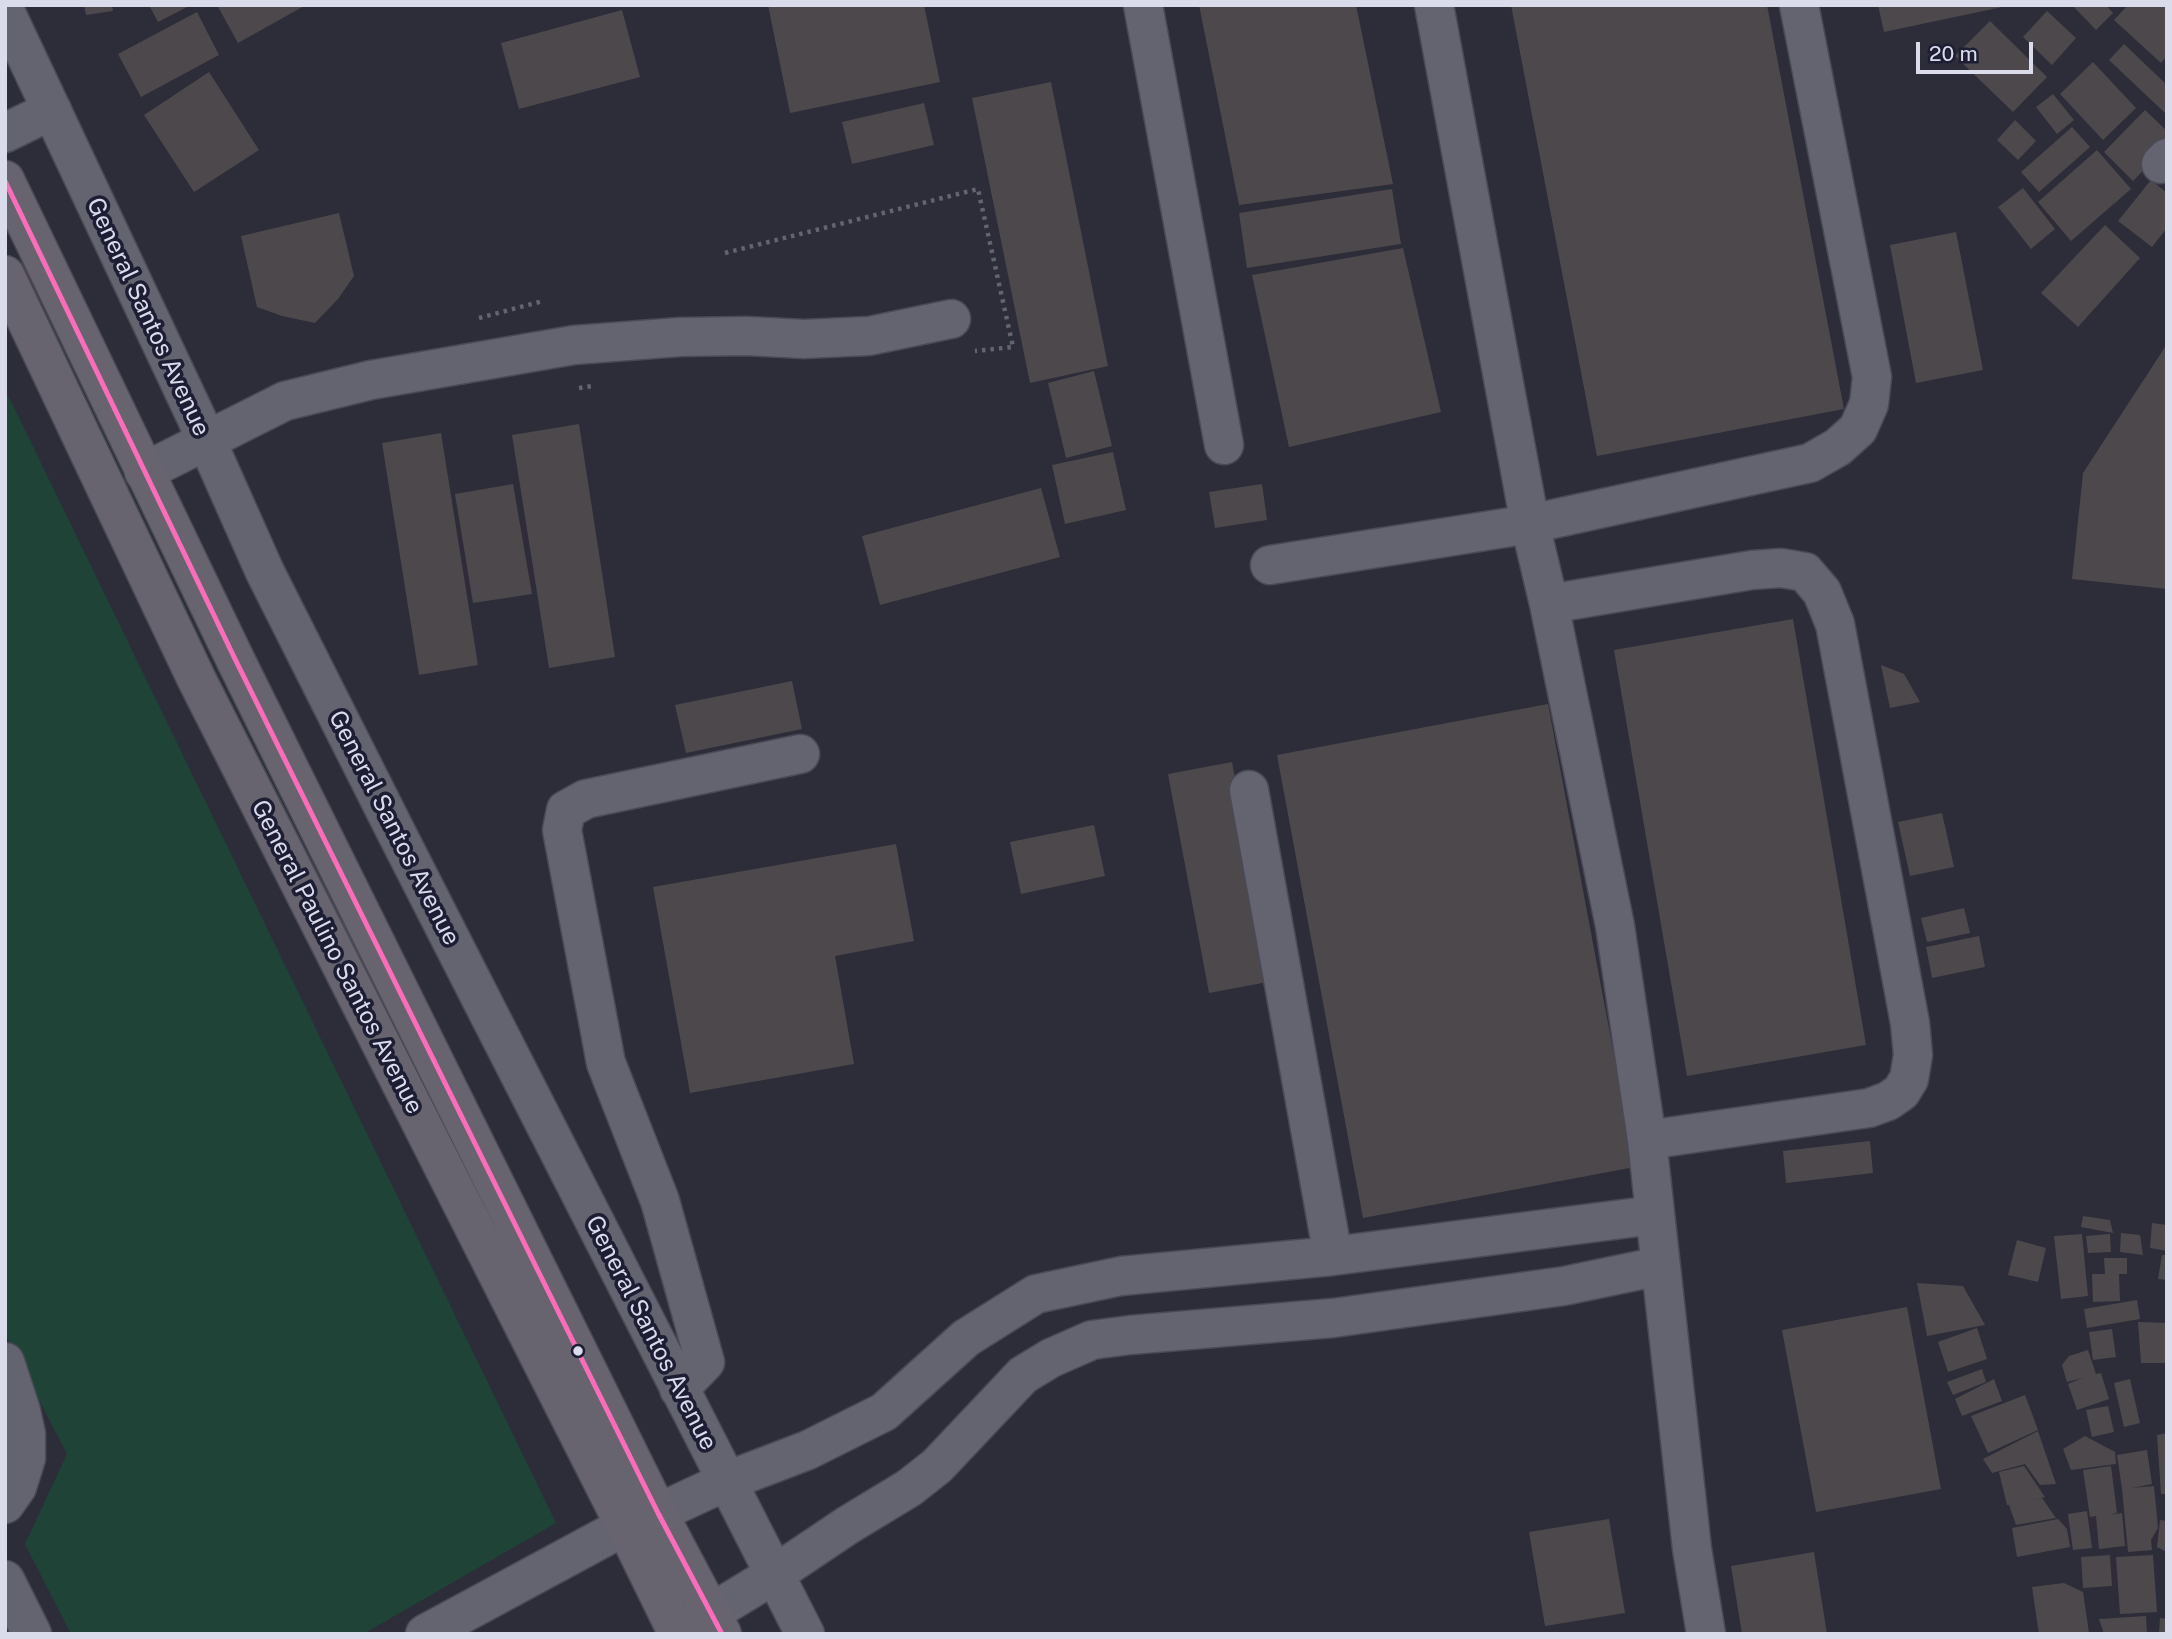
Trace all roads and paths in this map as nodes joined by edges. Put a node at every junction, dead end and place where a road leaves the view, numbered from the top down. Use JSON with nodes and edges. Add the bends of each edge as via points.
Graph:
{"nodes":[{"id":1,"x":1143,"y":5,"type":"edge"},
{"id":2,"x":1434,"y":5,"type":"edge"},
{"id":3,"x":1799,"y":5,"type":"edge"},
{"id":4,"x":5,"y":11,"type":"edge"},
{"id":5,"x":52,"y":110,"type":"junction"},
{"id":6,"x":5,"y":133,"type":"edge"},
{"id":7,"x":5,"y":180,"type":"edge"},
{"id":8,"x":978,"y":189,"type":"dead end"},
{"id":9,"x":725,"y":253,"type":"dead end"},
{"id":10,"x":5,"y":275,"type":"edge"},
{"id":11,"x":951,"y":319,"type":"dead end"},
{"id":12,"x":206,"y":442,"type":"junction"},
{"id":13,"x":1224,"y":445,"type":"dead end"},
{"id":14,"x":144,"y":472,"type":"junction"},
{"id":15,"x":1530,"y":524,"type":"junction"},
{"id":16,"x":1270,"y":565,"type":"dead end"},
{"id":17,"x":1549,"y":604,"type":"junction"},
{"id":18,"x":800,"y":754,"type":"dead end"},
{"id":19,"x":1249,"y":790,"type":"dead end"},
{"id":20,"x":1647,"y":1140,"type":"junction"},
{"id":21,"x":1654,"y":1215,"type":"junction"},
{"id":22,"x":1333,"y":1256,"type":"junction"},
{"id":23,"x":1660,"y":1266,"type":"junction"},
{"id":24,"x":5,"y":1362,"type":"edge"},
{"id":25,"x":679,"y":1389,"type":"junction"},
{"id":26,"x":727,"y":1480,"type":"junction"},
{"id":27,"x":5,"y":1504,"type":"edge"},
{"id":28,"x":642,"y":1520,"type":"junction"},
{"id":29,"x":775,"y":1574,"type":"junction"},
{"id":30,"x":5,"y":1580,"type":"edge"},
{"id":31,"x":716,"y":1623,"type":"edge"},
{"id":32,"x":675,"y":1633,"type":"edge"},
{"id":33,"x":32,"y":1634,"type":"edge"},
{"id":34,"x":425,"y":1634,"type":"edge"},
{"id":35,"x":805,"y":1634,"type":"edge"},
{"id":36,"x":1706,"y":1634,"type":"edge"}],
"edges":[{"from":1,"to":13,"type":"street"},
{"from":2,"to":15,"type":"street"},
{"from":3,"to":15,"type":"street","via":[[1872,377],[1869,404],[1858,429],[1810,463]]},
{"from":4,"to":5,"type":"street","name":"General Santos Avenue"},
{"from":5,"to":6,"type":"street"},
{"from":5,"to":12,"type":"street","name":"General Santos Avenue"},
{"from":7,"to":14,"type":"main road","name":"General Paulino Santos Avenue"},
{"from":8,"to":9,"type":"path"},
{"from":10,"to":28,"type":"main road","name":"General Paulino Santos Avenue","via":[[195,678]]},
{"from":11,"to":12,"type":"street","via":[[869,336],[680,337],[575,345],[370,380],[285,401]]},
{"from":12,"to":14,"type":"street"},
{"from":12,"to":25,"type":"street","name":"General Santos Avenue","via":[[265,572]]},
{"from":14,"to":28,"type":"main road","name":"General Paulino Santos Avenue"},
{"from":15,"to":16,"type":"street"},
{"from":15,"to":17,"type":"street"},
{"from":17,"to":20,"type":"street","via":[[1615,926]]},
{"from":17,"to":20,"type":"street","via":[[1752,570],[1805,572],[1822,592],[1835,624],[1910,1023],[1913,1055],[1909,1079],[1888,1101],[1869,1108]]},
{"from":18,"to":25,"type":"street","via":[[586,799],[566,810],[562,830],[606,1063],[660,1201],[705,1362]]},
{"from":19,"to":22,"type":"street"},
{"from":20,"to":21,"type":"street"},
{"from":21,"to":22,"type":"street"},
{"from":21,"to":23,"type":"street"},
{"from":22,"to":26,"type":"street","via":[[1121,1276],[1036,1294],[966,1338],[884,1412],[808,1450]]},
{"from":23,"to":29,"type":"street","via":[[1564,1286],[1333,1318],[1092,1340],[1023,1374],[937,1466]]},
{"from":23,"to":36,"type":"street"},
{"from":24,"to":27,"type":"street","via":[[21,1411],[26,1458],[17,1487]]},
{"from":25,"to":26,"type":"street","name":"General Santos Avenue"},
{"from":26,"to":28,"type":"street"},
{"from":26,"to":29,"type":"street","name":"General Santos Avenue"},
{"from":28,"to":31,"type":"main road","name":"General Paulino Santos Avenue"},
{"from":28,"to":32,"type":"main road","name":"General Paulino Santos Avenue"},
{"from":28,"to":34,"type":"street"},
{"from":29,"to":31,"type":"street"},
{"from":29,"to":35,"type":"street","name":"General Santos Avenue"},
{"from":30,"to":33,"type":"street"},
{"from":31,"to":32,"type":"street"}]}
